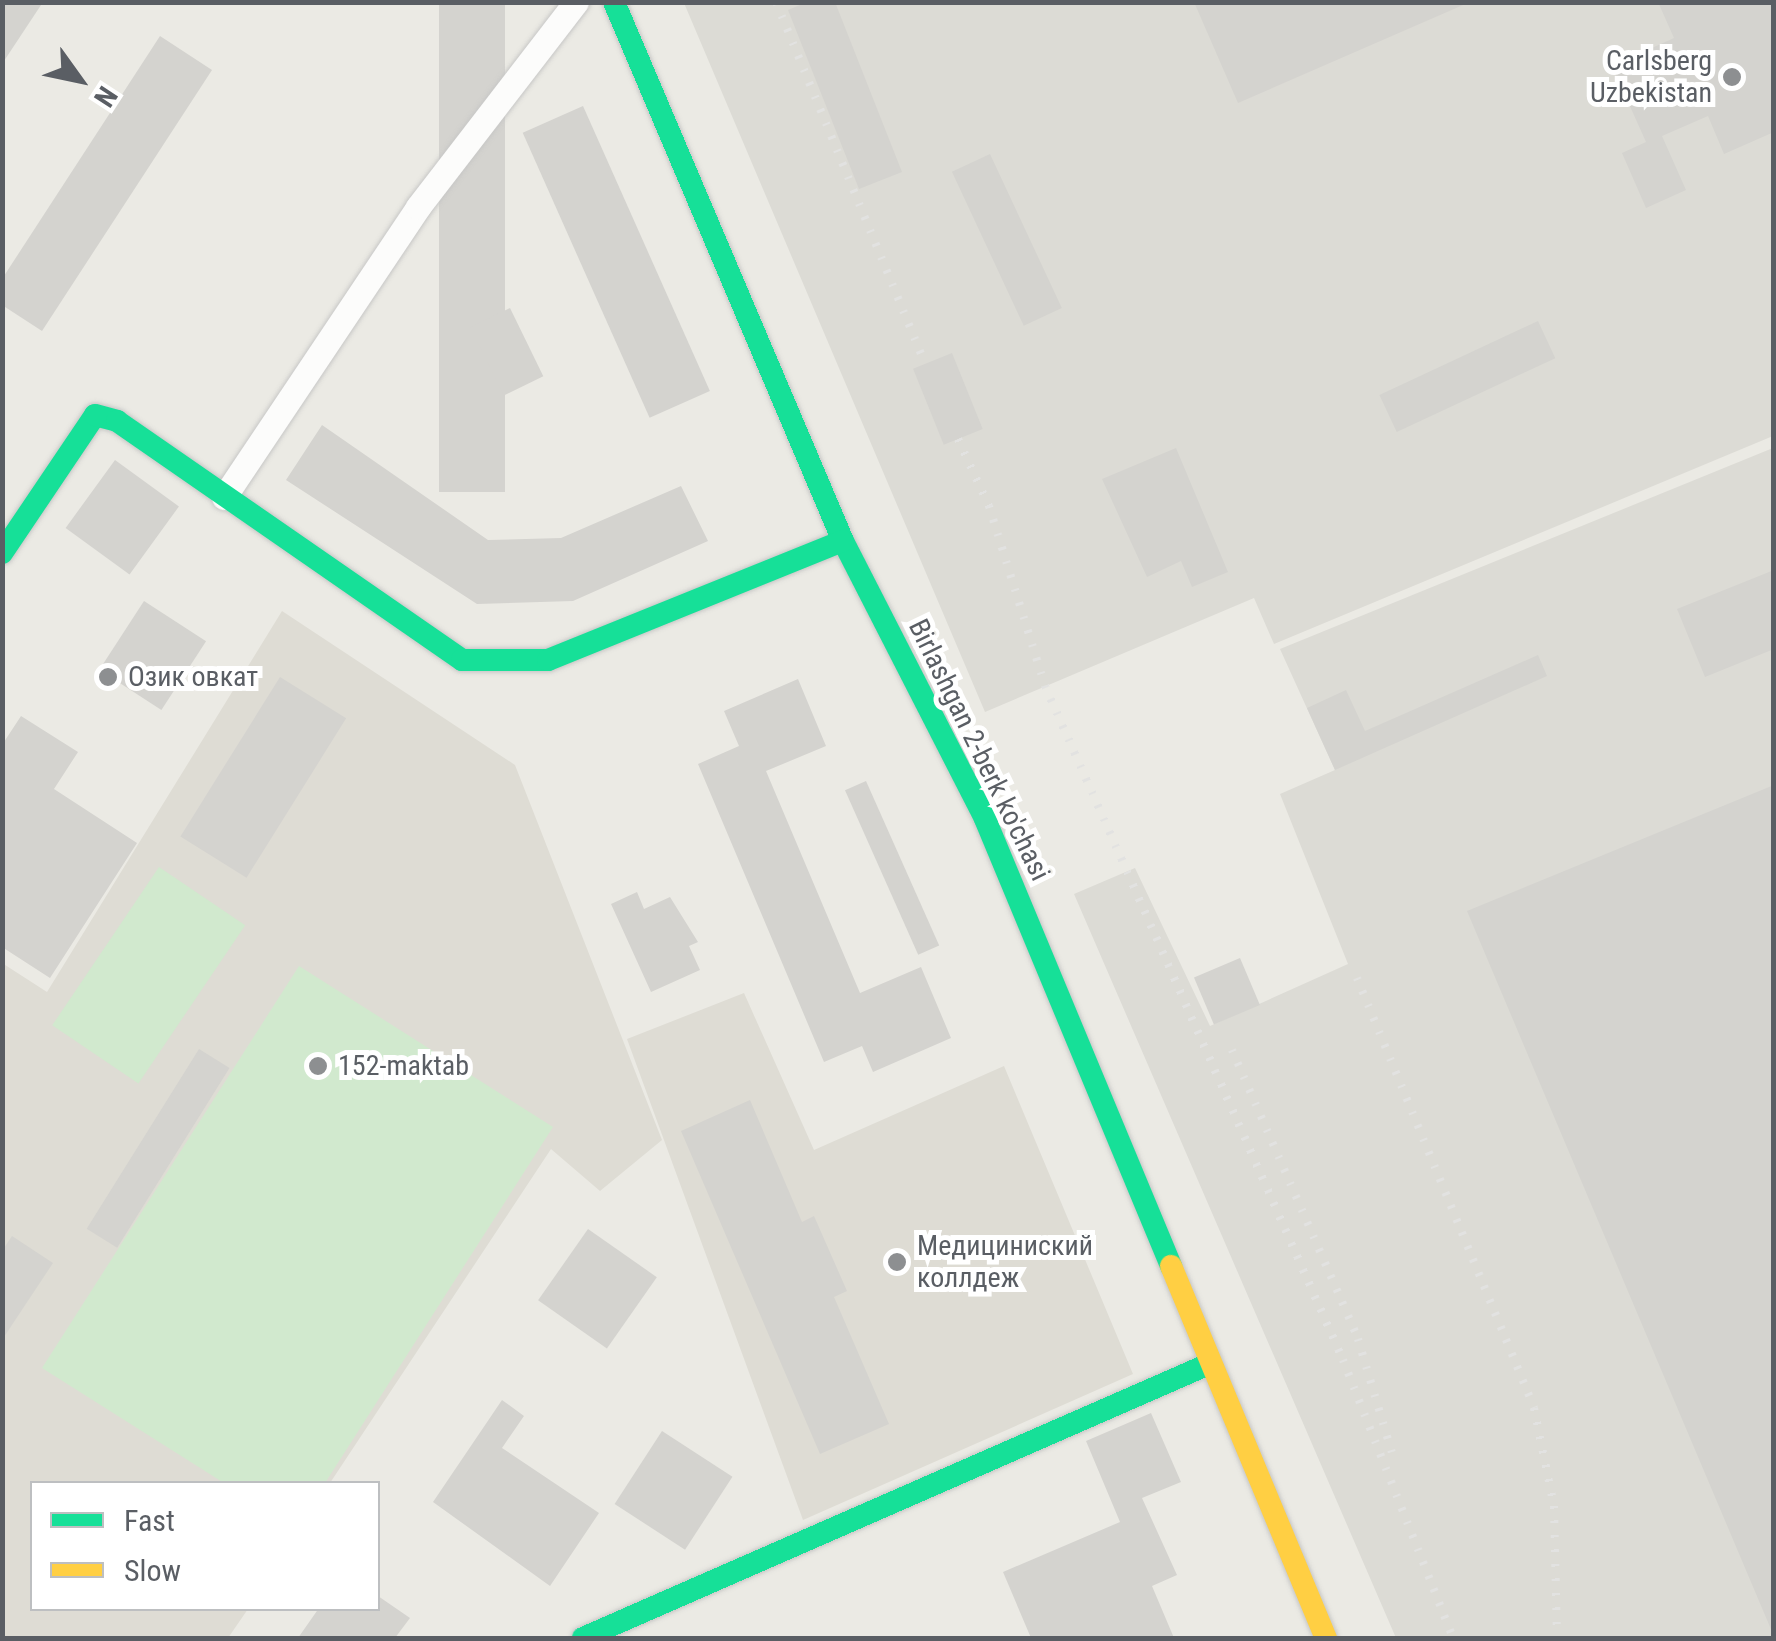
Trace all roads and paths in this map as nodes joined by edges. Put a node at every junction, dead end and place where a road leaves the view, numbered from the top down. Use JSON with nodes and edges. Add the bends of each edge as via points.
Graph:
{"nodes":[{"id":1,"x":576,"y":2,"type":"edge"},
{"id":2,"x":614,"y":2,"type":"edge"},
{"id":3,"x":224,"y":496,"type":"junction"},
{"id":4,"x":842,"y":541,"type":"junction"},
{"id":5,"x":2,"y":553,"type":"edge"},
{"id":6,"x":1209,"y":1364,"type":"junction"},
{"id":7,"x":583,"y":1638,"type":"edge"},
{"id":8,"x":1326,"y":1638,"type":"edge"}],
"edges":[{"from":1,"to":3,"type":"street","via":[[418,207]]},
{"from":2,"to":4,"type":"street","name":"Birlashgan 2-berk ko'chasi"},
{"from":3,"to":4,"type":"street","via":[[462,660],[503,666],[548,660]]},
{"from":3,"to":5,"type":"street","via":[[117,421],[94,415]]},
{"from":4,"to":6,"type":"street","name":"Birlashgan 2-berk ko'chasi","via":[[985,819]]},
{"from":6,"to":7,"type":"street"},
{"from":6,"to":8,"type":"street","name":"Birlashgan 2-berk ko'chasi"}]}
